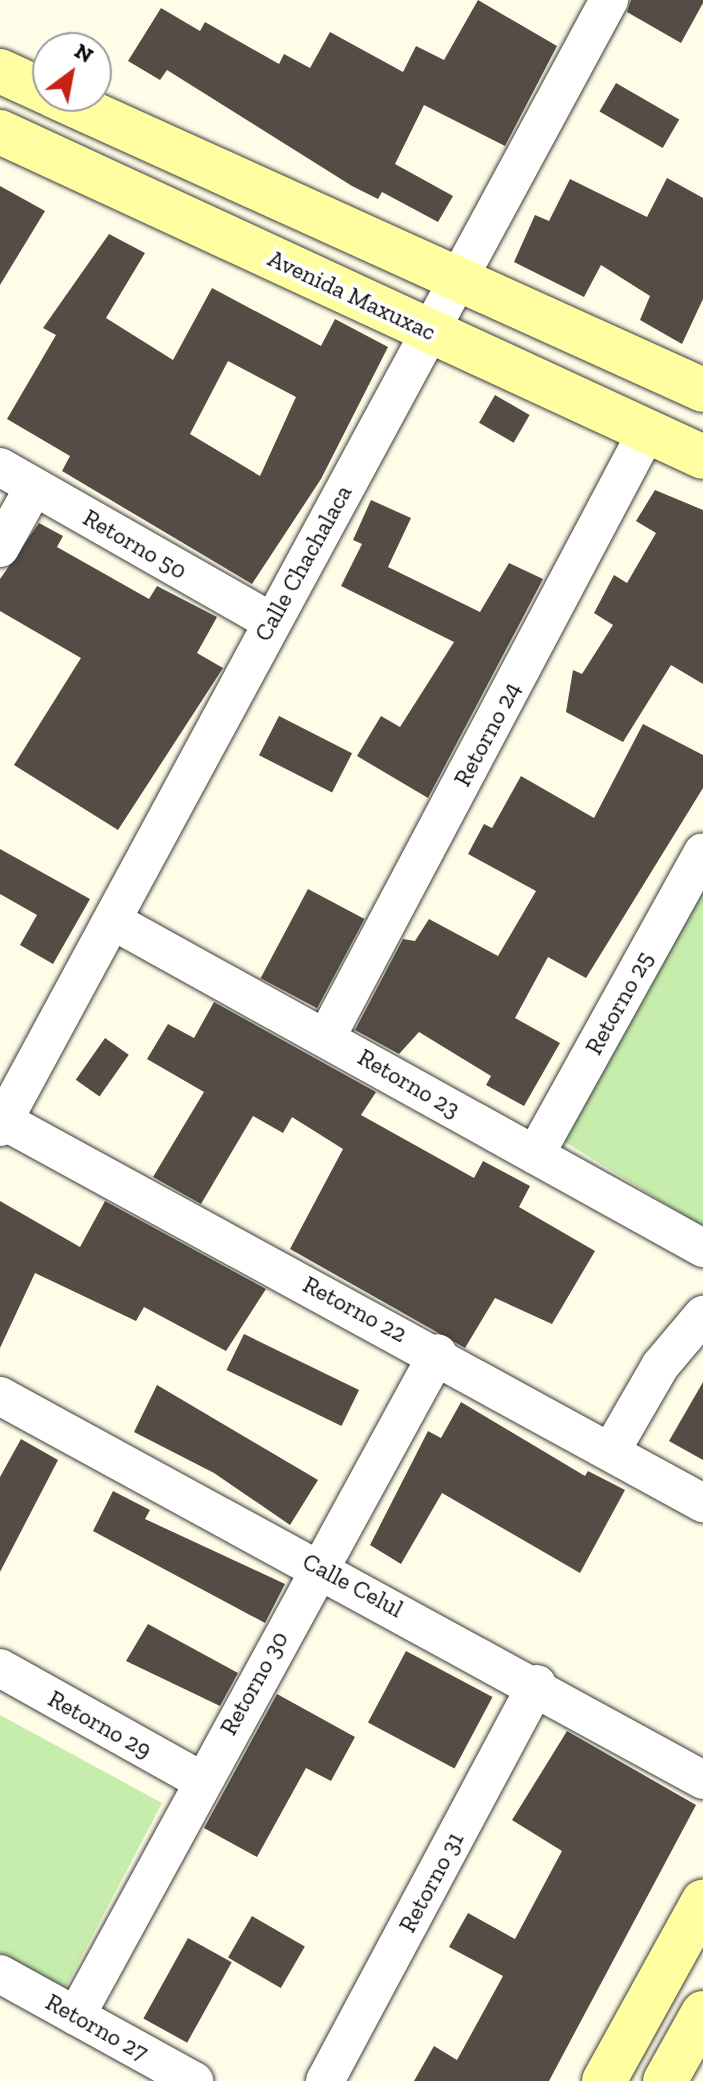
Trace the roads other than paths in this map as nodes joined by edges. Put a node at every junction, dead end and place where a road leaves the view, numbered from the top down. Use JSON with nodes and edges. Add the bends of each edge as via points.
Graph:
{"nodes":[{"id":1,"x":609,"y":0,"type":"edge"},
{"id":2,"x":0,"y":71,"type":"edge"},
{"id":3,"x":32,"y":86,"type":"edge"},
{"id":4,"x":89,"y":112,"type":"edge"},
{"id":5,"x":0,"y":132,"type":"edge"},
{"id":6,"x":458,"y":279,"type":"junction"},
{"id":7,"x":432,"y":332,"type":"junction"},
{"id":8,"x":703,"y":390,"type":"edge"},
{"id":9,"x":647,"y":431,"type":"junction"},
{"id":10,"x":703,"y":457,"type":"edge"},
{"id":11,"x":0,"y":467,"type":"edge"},
{"id":12,"x":34,"y":487,"type":"junction"},
{"id":13,"x":0,"y":548,"type":"edge"},
{"id":14,"x":270,"y":621,"type":"junction"},
{"id":15,"x":703,"y":852,"type":"edge"},
{"id":16,"x":113,"y":921,"type":"junction"},
{"id":17,"x":327,"y":1036,"type":"junction"},
{"id":18,"x":2,"y":1124,"type":"edge"},
{"id":19,"x":535,"y":1155,"type":"junction"},
{"id":20,"x":703,"y":1248,"type":"edge"},
{"id":21,"x":703,"y":1315,"type":"edge"},
{"id":22,"x":438,"y":1353,"type":"junction"},
{"id":23,"x":0,"y":1396,"type":"edge"},
{"id":24,"x":611,"y":1451,"type":"junction"},
{"id":25,"x":703,"y":1503,"type":"edge"},
{"id":26,"x":318,"y":1566,"type":"junction"},
{"id":27,"x":0,"y":1668,"type":"edge"},
{"id":28,"x":537,"y":1684,"type":"junction"},
{"id":29,"x":200,"y":1780,"type":"junction"},
{"id":30,"x":703,"y":1780,"type":"edge"},
{"id":31,"x":703,"y":1902,"type":"edge"},
{"id":32,"x":0,"y":1974,"type":"edge"},
{"id":33,"x":703,"y":2013,"type":"edge"},
{"id":34,"x":76,"y":2016,"type":"junction"},
{"id":35,"x":194,"y":2081,"type":"edge"},
{"id":36,"x":325,"y":2081,"type":"edge"},
{"id":37,"x":604,"y":2081,"type":"edge"},
{"id":38,"x":665,"y":2081,"type":"edge"}],
"edges":[{"from":1,"to":6,"type":"street","name":"Calle Chachalaca"},
{"from":2,"to":3,"type":"street"},
{"from":4,"to":6,"type":"street"},
{"from":5,"to":7,"type":"street","name":"Avenida Maxuxac"},
{"from":6,"to":7,"type":"street","name":"Calle Chachalaca"},
{"from":6,"to":8,"type":"street"},
{"from":7,"to":9,"type":"street","name":"Avenida Maxuxac"},
{"from":7,"to":14,"type":"street","name":"Calle Chachalaca"},
{"from":9,"to":10,"type":"street","name":"Avenida Maxuxac"},
{"from":9,"to":17,"type":"street","name":"Retorno 24"},
{"from":11,"to":12,"type":"street","name":"Retorno 50"},
{"from":12,"to":13,"type":"street"},
{"from":12,"to":14,"type":"street","name":"Retorno 50"},
{"from":14,"to":16,"type":"street","name":"Calle Chachalaca"},
{"from":15,"to":19,"type":"street","name":"Retorno 25"},
{"from":16,"to":17,"type":"street","name":"Retorno 23"},
{"from":16,"to":18,"type":"street","name":"Calle Chachalaca"},
{"from":17,"to":19,"type":"street","name":"Retorno 23"},
{"from":18,"to":22,"type":"street","name":"Retorno 22"},
{"from":19,"to":20,"type":"street","name":"Retorno 23"},
{"from":21,"to":24,"type":"street","via":[[660,1366]]},
{"from":22,"to":24,"type":"street","name":"Retorno 22"},
{"from":22,"to":26,"type":"street","name":"Retorno 30"},
{"from":23,"to":26,"type":"street","name":"Calle Celul"},
{"from":24,"to":25,"type":"street","name":"Retorno 22"},
{"from":26,"to":28,"type":"street","name":"Calle Celul"},
{"from":26,"to":29,"type":"street","name":"Retorno 30"},
{"from":27,"to":29,"type":"street","name":"Retorno 29"},
{"from":28,"to":30,"type":"street","name":"Calle Celul"},
{"from":28,"to":36,"type":"street","name":"Retorno 31"},
{"from":29,"to":34,"type":"street","name":"Retorno 30"},
{"from":31,"to":37,"type":"street"},
{"from":32,"to":34,"type":"street","name":"Retorno 27"},
{"from":33,"to":38,"type":"street"},
{"from":34,"to":35,"type":"street","name":"Retorno 27"}]}
